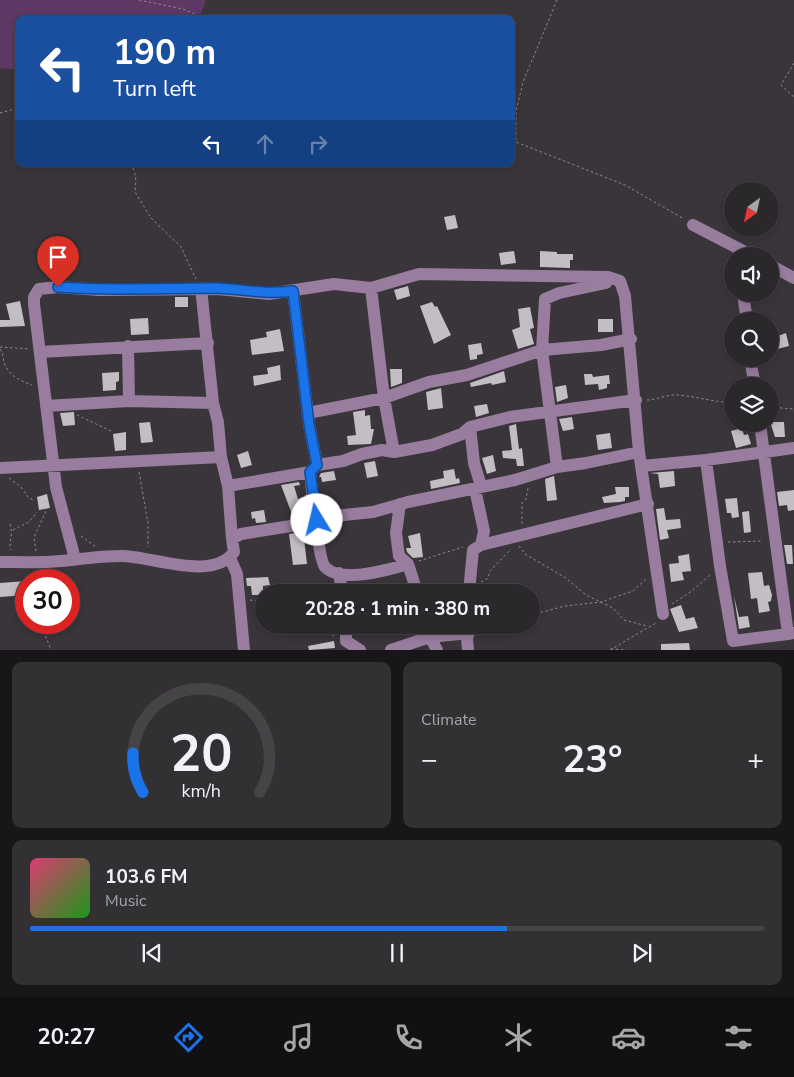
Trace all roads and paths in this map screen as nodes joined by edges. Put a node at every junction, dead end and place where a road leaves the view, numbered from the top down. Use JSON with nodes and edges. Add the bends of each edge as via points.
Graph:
{"nodes":[{"id":1,"x":139,"y":0,"type":"edge"},
{"id":2,"x":556,"y":0,"type":"edge"},
{"id":3,"x":197,"y":15,"type":"edge"},
{"id":4,"x":794,"y":63,"type":"edge"},
{"id":5,"x":794,"y":97,"type":"edge"},
{"id":6,"x":15,"y":109,"type":"edge"},
{"id":7,"x":0,"y":114,"type":"edge"},
{"id":8,"x":516,"y":142,"type":"joint"},
{"id":9,"x":133,"y":167,"type":"edge"},
{"id":10,"x":693,"y":225,"type":"joint"},
{"id":11,"x":735,"y":247,"type":"edge"},
{"id":12,"x":779,"y":270,"type":"edge"},
{"id":13,"x":794,"y":278,"type":"edge"},
{"id":14,"x":620,"y":281,"type":"junction"},
{"id":15,"x":200,"y":288,"type":"junction"},
{"id":16,"x":371,"y":288,"type":"junction"},
{"id":17,"x":293,"y":291,"type":"junction"},
{"id":18,"x":630,"y":339,"type":"junction"},
{"id":19,"x":208,"y":343,"type":"junction"},
{"id":20,"x":128,"y":346,"type":"junction"},
{"id":21,"x":0,"y":348,"type":"edge"},
{"id":22,"x":542,"y":350,"type":"junction"},
{"id":23,"x":40,"y":352,"type":"junction"},
{"id":24,"x":44,"y":391,"type":"junction"},
{"id":25,"x":384,"y":398,"type":"junction"},
{"id":26,"x":636,"y":400,"type":"junction"},
{"id":27,"x":129,"y":401,"type":"junction"},
{"id":28,"x":724,"y":402,"type":"edge"},
{"id":29,"x":213,"y":403,"type":"junction"},
{"id":30,"x":46,"y":406,"type":"junction"},
{"id":31,"x":779,"y":409,"type":"edge"},
{"id":32,"x":794,"y":409,"type":"edge"},
{"id":33,"x":549,"y":411,"type":"junction"},
{"id":34,"x":308,"y":413,"type":"junction"},
{"id":35,"x":77,"y":417,"type":"dead end"},
{"id":36,"x":470,"y":427,"type":"junction"},
{"id":37,"x":111,"y":431,"type":"dead end"},
{"id":38,"x":761,"y":432,"type":"edge"},
{"id":39,"x":794,"y":448,"type":"edge"},
{"id":40,"x":394,"y":452,"type":"junction"},
{"id":41,"x":639,"y":452,"type":"junction"},
{"id":42,"x":765,"y":452,"type":"junction"},
{"id":43,"x":221,"y":457,"type":"junction"},
{"id":44,"x":138,"y":460,"type":"junction"},
{"id":45,"x":706,"y":460,"type":"junction"},
{"id":46,"x":54,"y":465,"type":"junction"},
{"id":47,"x":642,"y":466,"type":"junction"},
{"id":48,"x":558,"y":467,"type":"junction"},
{"id":49,"x":1,"y":468,"type":"joint"},
{"id":50,"x":313,"y":468,"type":"junction"},
{"id":51,"x":530,"y":475,"type":"junction"},
{"id":52,"x":228,"y":486,"type":"junction"},
{"id":53,"x":478,"y":488,"type":"junction"},
{"id":54,"x":33,"y":500,"type":"dead end"},
{"id":55,"x":400,"y":504,"type":"junction"},
{"id":56,"x":648,"y":504,"type":"junction"},
{"id":57,"x":46,"y":511,"type":"dead end"},
{"id":58,"x":37,"y":512,"type":"dead end"},
{"id":59,"x":317,"y":520,"type":"junction"},
{"id":60,"x":10,"y":524,"type":"dead end"},
{"id":61,"x":13,"y":530,"type":"junction"},
{"id":62,"x":80,"y":536,"type":"dead end"},
{"id":63,"x":515,"y":536,"type":"junction"},
{"id":64,"x":232,"y":539,"type":"junction"},
{"id":65,"x":774,"y":541,"type":"junction"},
{"id":66,"x":717,"y":542,"type":"junction"},
{"id":67,"x":481,"y":545,"type":"junction"},
{"id":68,"x":10,"y":547,"type":"junction"},
{"id":69,"x":109,"y":556,"type":"junction"},
{"id":70,"x":2,"y":557,"type":"edge"},
{"id":71,"x":145,"y":558,"type":"junction"},
{"id":72,"x":230,"y":558,"type":"junction"},
{"id":73,"x":76,"y":559,"type":"junction"},
{"id":74,"x":33,"y":561,"type":"junction"},
{"id":75,"x":18,"y":562,"type":"junction"},
{"id":76,"x":408,"y":564,"type":"junction"},
{"id":77,"x":720,"y":566,"type":"junction"},
{"id":78,"x":339,"y":574,"type":"junction"},
{"id":79,"x":659,"y":581,"type":"junction"},
{"id":80,"x":341,"y":584,"type":"edge"},
{"id":81,"x":414,"y":584,"type":"edge"},
{"id":82,"x":470,"y":584,"type":"edge"},
{"id":83,"x":479,"y":584,"type":"edge"},
{"id":84,"x":240,"y":600,"type":"junction"},
{"id":85,"x":255,"y":601,"type":"edge"},
{"id":86,"x":601,"y":602,"type":"junction"},
{"id":87,"x":540,"y":613,"type":"edge"},
{"id":88,"x":663,"y":617,"type":"junction"},
{"id":89,"x":647,"y":626,"type":"junction"},
{"id":90,"x":791,"y":633,"type":"edge"},
{"id":91,"x":45,"y":634,"type":"edge"},
{"id":92,"x":330,"y":634,"type":"edge"},
{"id":93,"x":346,"y":634,"type":"edge"},
{"id":94,"x":402,"y":634,"type":"edge"},
{"id":95,"x":424,"y":634,"type":"edge"},
{"id":96,"x":429,"y":634,"type":"edge"},
{"id":97,"x":469,"y":634,"type":"edge"},
{"id":98,"x":346,"y":641,"type":"junction"},
{"id":99,"x":415,"y":642,"type":"junction"},
{"id":100,"x":610,"y":649,"type":"edge"},
{"id":101,"x":52,"y":650,"type":"edge"},
{"id":102,"x":244,"y":650,"type":"edge"},
{"id":103,"x":360,"y":650,"type":"edge"},
{"id":104,"x":391,"y":650,"type":"edge"},
{"id":105,"x":437,"y":650,"type":"edge"},
{"id":106,"x":468,"y":650,"type":"edge"},
{"id":107,"x":626,"y":650,"type":"edge"}],
"edges":[{"from":1,"to":3,"type":"path"},
{"from":2,"to":8,"type":"path","via":[[523,82],[516,111]]},
{"from":4,"to":5,"type":"path","via":[[781,85]]},
{"from":6,"to":7,"type":"path"},
{"from":8,"to":10,"type":"path","via":[[625,185]]},
{"from":9,"to":15,"type":"path","via":[[135,192],[151,218],[181,248]]},
{"from":10,"to":11,"type":"street"},
{"from":12,"to":13,"type":"street"},
{"from":14,"to":16,"type":"street","via":[[578,276],[419,274]]},
{"from":14,"to":18,"type":"street"},
{"from":14,"to":22,"type":"street","via":[[549,296],[544,306]]},
{"from":15,"to":17,"type":"street","via":[[269,294]]},
{"from":15,"to":19,"type":"street"},
{"from":15,"to":23,"type":"street","via":[[39,289],[34,297]]},
{"from":16,"to":17,"type":"street","via":[[334,284]]},
{"from":16,"to":25,"type":"street"},
{"from":17,"to":34,"type":"street"},
{"from":18,"to":22,"type":"street"},
{"from":18,"to":26,"type":"street"},
{"from":19,"to":20,"type":"street"},
{"from":19,"to":29,"type":"street"},
{"from":20,"to":23,"type":"street"},
{"from":20,"to":27,"type":"street"},
{"from":21,"to":23,"type":"path","via":[[25,347]]},
{"from":21,"to":24,"type":"path","via":[[5,365],[18,380]]},
{"from":22,"to":25,"type":"street"},
{"from":22,"to":33,"type":"street"},
{"from":23,"to":24,"type":"street"},
{"from":24,"to":30,"type":"street"},
{"from":25,"to":34,"type":"street"},
{"from":25,"to":40,"type":"street"},
{"from":26,"to":28,"type":"path","via":[[655,400],[675,394]]},
{"from":26,"to":33,"type":"street"},
{"from":26,"to":41,"type":"street"},
{"from":27,"to":29,"type":"street"},
{"from":27,"to":30,"type":"street"},
{"from":29,"to":43,"type":"street"},
{"from":30,"to":46,"type":"street"},
{"from":31,"to":32,"type":"path"},
{"from":33,"to":36,"type":"street"},
{"from":33,"to":48,"type":"street"},
{"from":34,"to":50,"type":"street"},
{"from":35,"to":37,"type":"path","via":[[86,418]]},
{"from":36,"to":40,"type":"street","via":[[446,440]]},
{"from":36,"to":53,"type":"street"},
{"from":38,"to":42,"type":"street"},
{"from":39,"to":42,"type":"street"},
{"from":40,"to":50,"type":"street","via":[[382,450]]},
{"from":41,"to":47,"type":"street"},
{"from":41,"to":48,"type":"street"},
{"from":42,"to":45,"type":"street"},
{"from":42,"to":65,"type":"street"},
{"from":43,"to":44,"type":"street"},
{"from":43,"to":52,"type":"street"},
{"from":44,"to":46,"type":"street"},
{"from":44,"to":71,"type":"path","via":[[148,523]]},
{"from":45,"to":47,"type":"street"},
{"from":45,"to":66,"type":"street"},
{"from":46,"to":49,"type":"street"},
{"from":46,"to":73,"type":"street","via":[[60,508]]},
{"from":47,"to":56,"type":"street"},
{"from":48,"to":51,"type":"street"},
{"from":49,"to":54,"type":"path","via":[[10,481],[16,482]]},
{"from":50,"to":52,"type":"street"},
{"from":50,"to":59,"type":"street"},
{"from":51,"to":53,"type":"street"},
{"from":51,"to":63,"type":"path","via":[[526,499],[522,502],[523,521]]},
{"from":52,"to":64,"type":"street"},
{"from":53,"to":55,"type":"street"},
{"from":53,"to":67,"type":"street","via":[[484,531]]},
{"from":55,"to":59,"type":"street","via":[[373,512]]},
{"from":55,"to":76,"type":"street","via":[[396,533],[399,556]]},
{"from":56,"to":63,"type":"street"},
{"from":56,"to":79,"type":"street"},
{"from":57,"to":74,"type":"path","via":[[34,537],[37,547]]},
{"from":58,"to":61,"type":"path","via":[[29,522]]},
{"from":59,"to":64,"type":"street","via":[[241,534]]},
{"from":59,"to":78,"type":"street","via":[[321,562],[326,569]]},
{"from":60,"to":61,"type":"path"},
{"from":61,"to":68,"type":"path"},
{"from":62,"to":69,"type":"path"},
{"from":63,"to":67,"type":"street"},
{"from":63,"to":83,"type":"path","via":[[511,551],[492,570],[488,579]]},
{"from":63,"to":86,"type":"path","via":[[525,554]]},
{"from":64,"to":72,"type":"street","via":[[234,552]]},
{"from":65,"to":66,"type":"path"},
{"from":65,"to":90,"type":"street"},
{"from":66,"to":77,"type":"street"},
{"from":67,"to":76,"type":"path"},
{"from":67,"to":82,"type":"street","via":[[473,550]]},
{"from":68,"to":70,"type":"path"},
{"from":68,"to":75,"type":"path"},
{"from":69,"to":71,"type":"street"},
{"from":69,"to":73,"type":"street"},
{"from":70,"to":75,"type":"street"},
{"from":71,"to":72,"type":"street","via":[[188,566],[219,563]]},
{"from":72,"to":84,"type":"street","via":[[237,574]]},
{"from":73,"to":74,"type":"street"},
{"from":74,"to":75,"type":"street"},
{"from":76,"to":78,"type":"street","via":[[354,575]]},
{"from":76,"to":81,"type":"street"},
{"from":77,"to":88,"type":"path"},
{"from":77,"to":90,"type":"street","via":[[734,641]]},
{"from":78,"to":80,"type":"street"},
{"from":79,"to":86,"type":"path","via":[[646,579],[633,591]]},
{"from":79,"to":88,"type":"street"},
{"from":84,"to":85,"type":"path"},
{"from":84,"to":102,"type":"street"},
{"from":86,"to":87,"type":"path"},
{"from":86,"to":89,"type":"path","via":[[613,608],[624,620]]},
{"from":88,"to":89,"type":"path"},
{"from":89,"to":100,"type":"path"},
{"from":91,"to":101,"type":"path"},
{"from":92,"to":98,"type":"path"},
{"from":93,"to":98,"type":"street"},
{"from":94,"to":99,"type":"path"},
{"from":95,"to":99,"type":"street"},
{"from":96,"to":105,"type":"street"},
{"from":97,"to":106,"type":"street"},
{"from":98,"to":103,"type":"street"},
{"from":99,"to":104,"type":"street"},
{"from":100,"to":107,"type":"path"}]}
